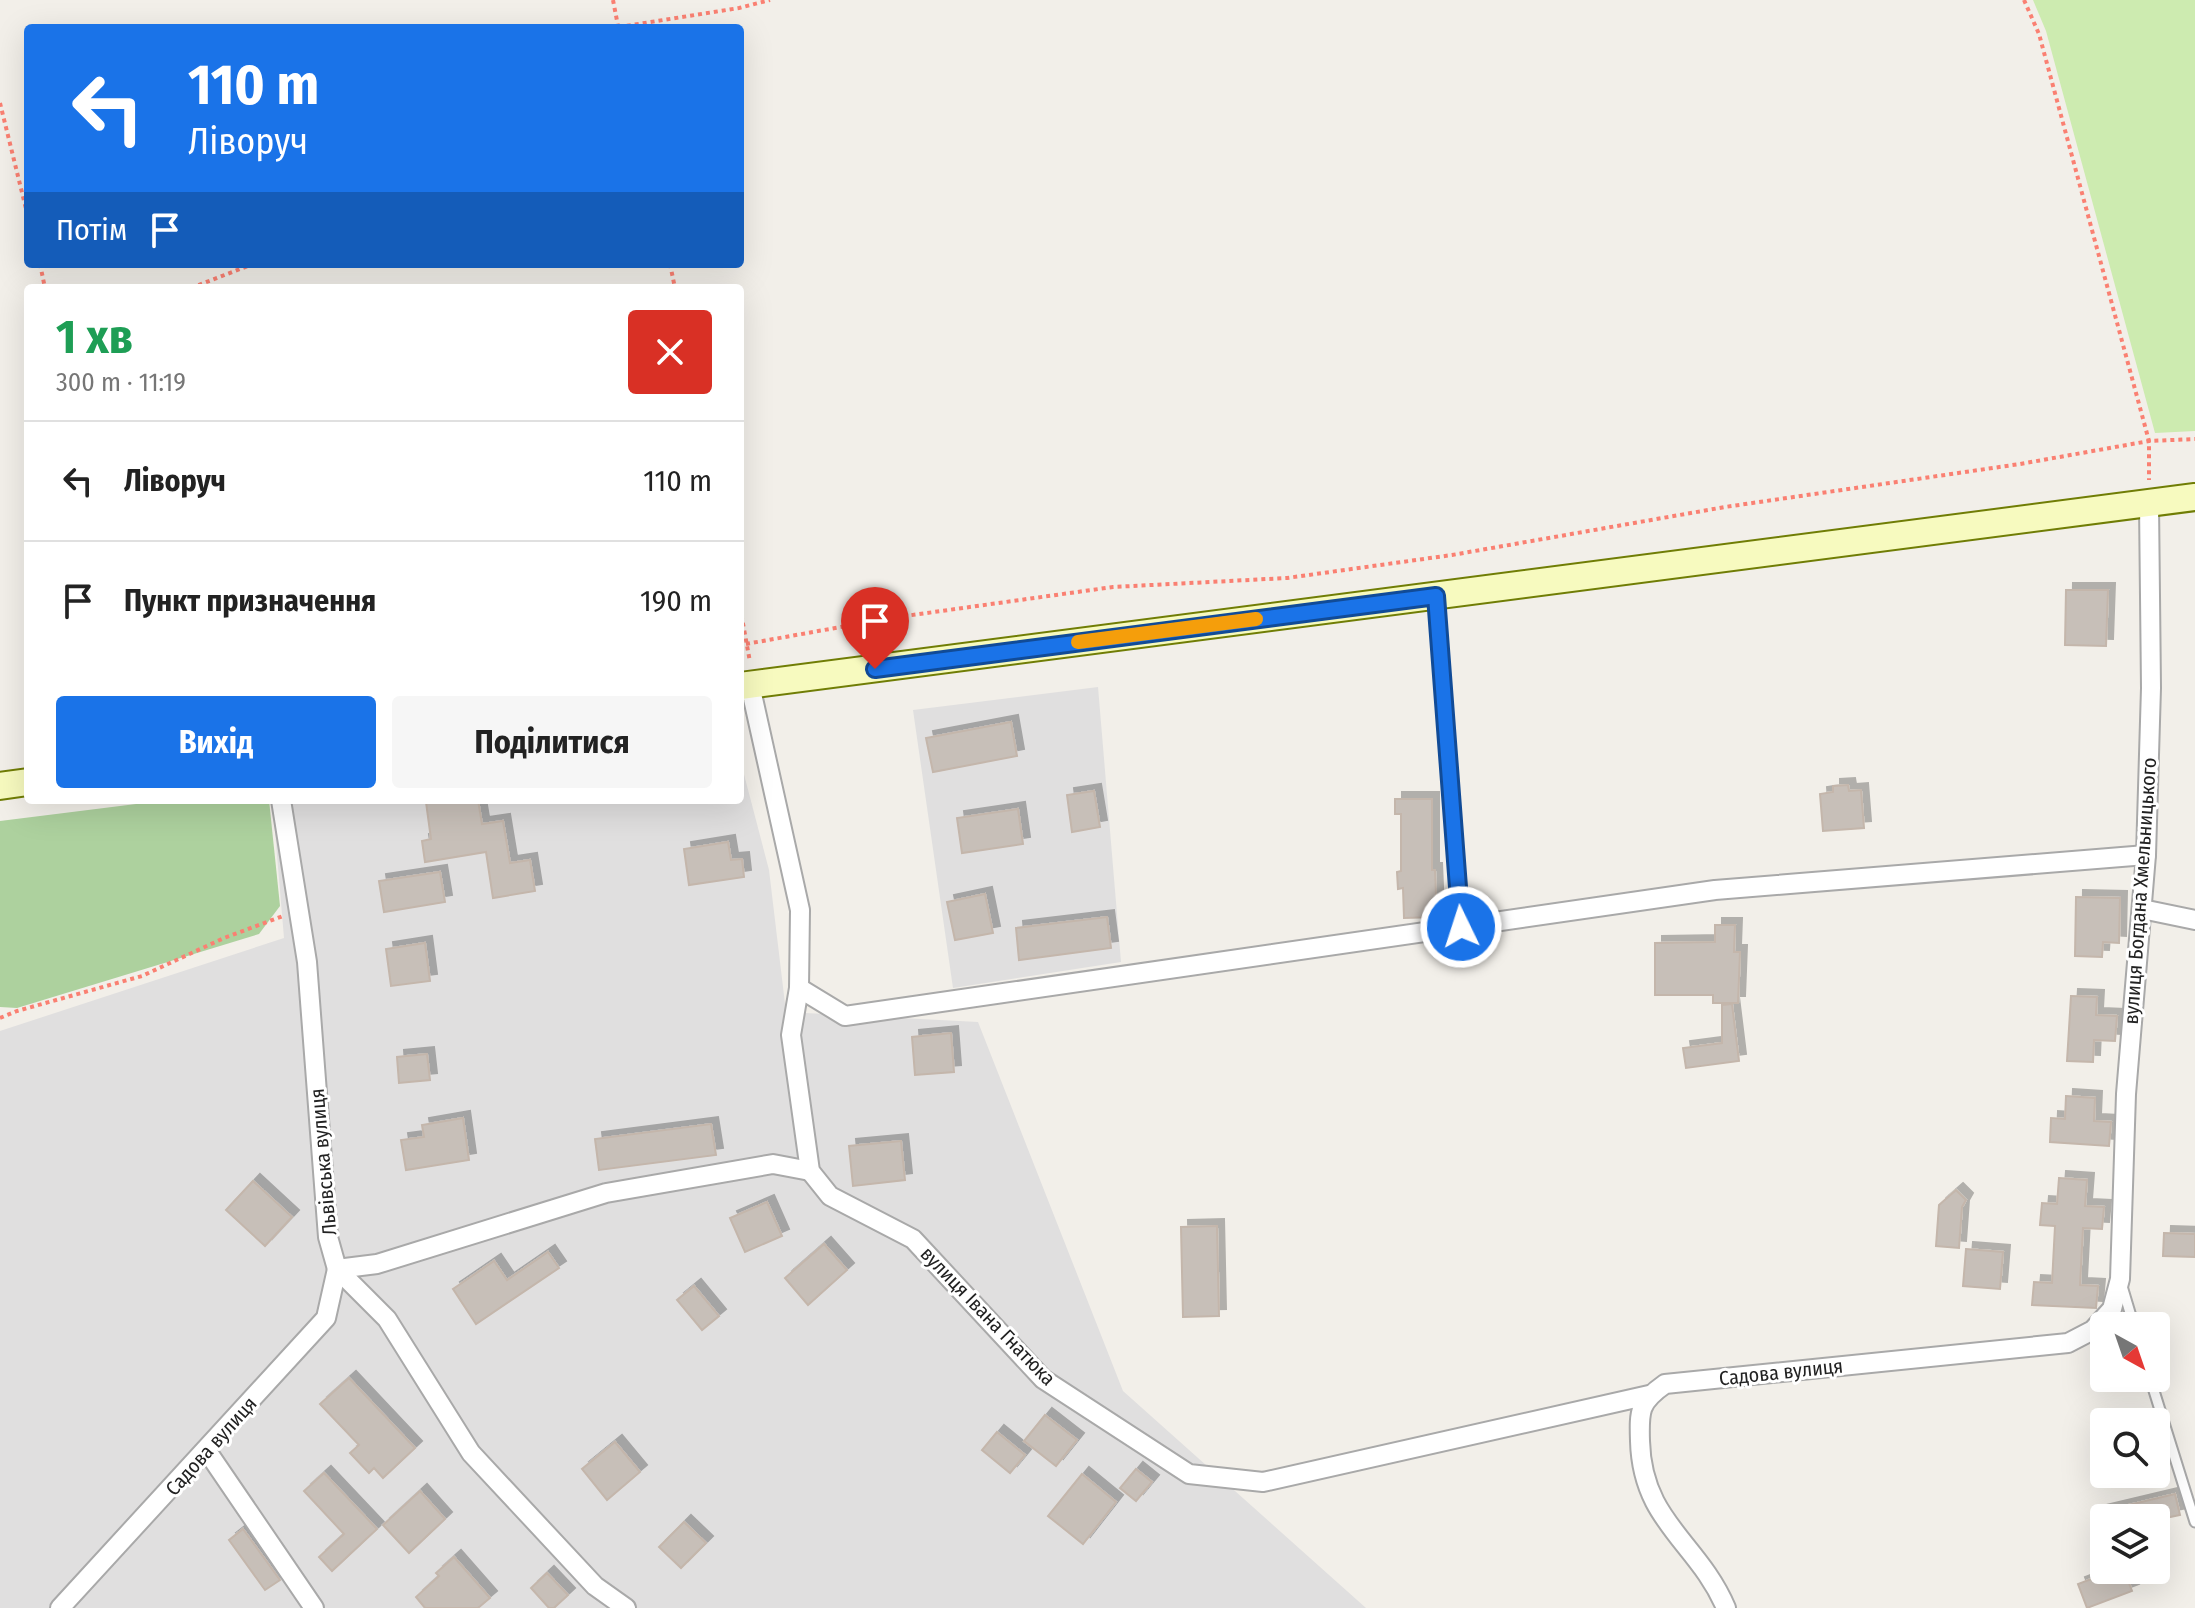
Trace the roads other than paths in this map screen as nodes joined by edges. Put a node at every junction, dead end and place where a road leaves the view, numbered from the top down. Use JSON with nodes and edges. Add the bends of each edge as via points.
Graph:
{"nodes":[{"id":1,"x":2195,"y":497,"type":"edge"},
{"id":2,"x":2149,"y":504,"type":"junction"},
{"id":3,"x":1436,"y":596,"type":"junction"},
{"id":4,"x":745,"y":686,"type":"edge"},
{"id":5,"x":24,"y":783,"type":"edge"},
{"id":6,"x":0,"y":786,"type":"edge"},
{"id":7,"x":282,"y":804,"type":"edge"},
{"id":8,"x":2146,"y":855,"type":"junction"},
{"id":9,"x":2142,"y":909,"type":"junction"},
{"id":10,"x":2195,"y":920,"type":"edge"},
{"id":11,"x":1461,"y":927,"type":"junction"},
{"id":12,"x":799,"y":988,"type":"junction"},
{"id":13,"x":810,"y":1171,"type":"junction"},
{"id":14,"x":337,"y":1269,"type":"junction"},
{"id":15,"x":2120,"y":1279,"type":"junction"},
{"id":16,"x":2130,"y":1312,"type":"edge"},
{"id":17,"x":2154,"y":1392,"type":"edge"},
{"id":18,"x":1649,"y":1395,"type":"junction"},
{"id":19,"x":207,"y":1451,"type":"junction"},
{"id":20,"x":2195,"y":1522,"type":"edge"},
{"id":21,"x":60,"y":1608,"type":"edge"},
{"id":22,"x":314,"y":1608,"type":"edge"},
{"id":23,"x":626,"y":1608,"type":"edge"},
{"id":24,"x":1726,"y":1608,"type":"edge"}],
"edges":[{"from":1,"to":2,"type":"street"},
{"from":2,"to":3,"type":"street"},
{"from":2,"to":8,"type":"street","name":"вулиця Богдана Хмельницького"},
{"from":3,"to":4,"type":"street"},
{"from":3,"to":11,"type":"lane"},
{"from":4,"to":12,"type":"street","via":[[800,910]]},
{"from":5,"to":6,"type":"street"},
{"from":7,"to":14,"type":"street","name":"Львівська вулиця","via":[[307,962],[328,1237]]},
{"from":8,"to":9,"type":"street","name":"вулиця Богдана Хмельницького"},
{"from":8,"to":11,"type":"street","via":[[1715,890]]},
{"from":9,"to":10,"type":"street"},
{"from":9,"to":15,"type":"street","name":"вулиця Богдана Хмельницького","via":[[2126,1094]]},
{"from":11,"to":12,"type":"street","via":[[845,1016]]},
{"from":12,"to":13,"type":"street","via":[[791,1035]]},
{"from":13,"to":14,"type":"street","via":[[773,1164],[606,1193],[377,1264]]},
{"from":13,"to":18,"type":"street","name":"вулиця Івана Гнатюка","via":[[830,1196],[913,1239],[1043,1379],[1189,1474],[1263,1482]]},
{"from":14,"to":19,"type":"street","name":"Садова вулиця","via":[[326,1318]]},
{"from":14,"to":23,"type":"street","via":[[387,1319],[471,1453],[595,1586]]},
{"from":15,"to":16,"type":"lane"},
{"from":15,"to":18,"type":"street","name":"Садова вулиця","via":[[2112,1309],[2093,1330],[2068,1343],[1665,1384]]},
{"from":17,"to":20,"type":"lane"},
{"from":18,"to":24,"type":"street","via":[[1639,1413],[1640,1468],[1656,1510],[1716,1585]]},
{"from":19,"to":21,"type":"street","name":"Садова вулиця"},
{"from":19,"to":22,"type":"street"}]}
